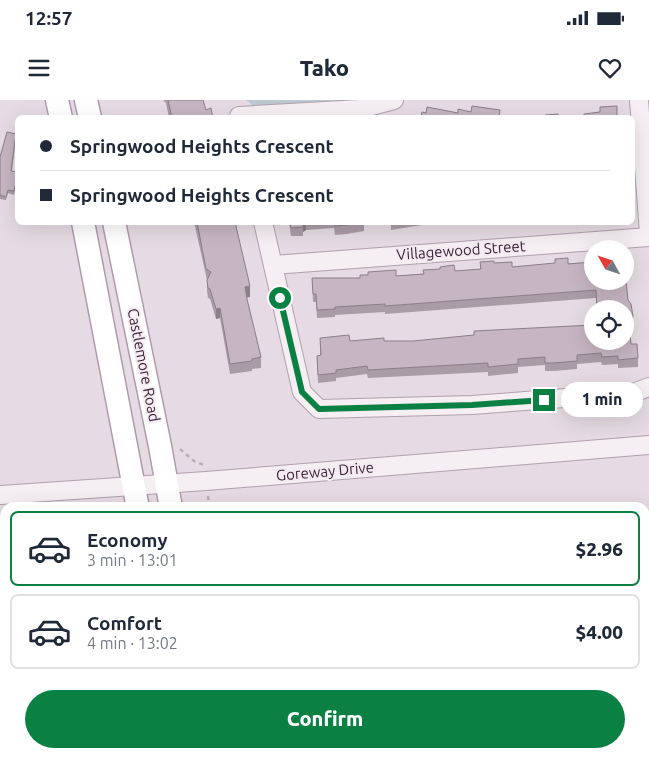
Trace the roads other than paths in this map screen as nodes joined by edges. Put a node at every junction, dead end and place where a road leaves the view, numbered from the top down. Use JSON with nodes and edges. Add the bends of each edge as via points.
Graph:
{"nodes":[{"id":1,"x":57,"y":100,"type":"edge"},
{"id":2,"x":86,"y":100,"type":"edge"},
{"id":3,"x":394,"y":100,"type":"edge"},
{"id":4,"x":639,"y":100,"type":"edge"},
{"id":5,"x":238,"y":111,"type":"edge"},
{"id":6,"x":60,"y":115,"type":"edge"},
{"id":7,"x":89,"y":115,"type":"edge"},
{"id":8,"x":84,"y":225,"type":"edge"},
{"id":9,"x":115,"y":225,"type":"edge"},
{"id":10,"x":264,"y":225,"type":"edge"},
{"id":11,"x":649,"y":235,"type":"edge"},
{"id":12,"x":273,"y":265,"type":"junction"},
{"id":13,"x":649,"y":387,"type":"edge"},
{"id":14,"x":649,"y":445,"type":"edge"},
{"id":15,"x":167,"y":484,"type":"junction"},
{"id":16,"x":0,"y":495,"type":"edge"},
{"id":17,"x":136,"y":497,"type":"edge"},
{"id":18,"x":170,"y":502,"type":"edge"}],
"edges":[{"from":1,"to":6,"type":"main road"},
{"from":2,"to":7,"type":"main road"},
{"from":3,"to":5,"type":"street","via":[[360,109]]},
{"from":4,"to":11,"type":"street"},
{"from":8,"to":17,"type":"main road"},
{"from":9,"to":15,"type":"main road","name":"Castlemore Road"},
{"from":10,"to":12,"type":"street"},
{"from":11,"to":12,"type":"street","name":"Villagewood Street"},
{"from":12,"to":13,"type":"street","via":[[302,392],[319,409],[482,404],[634,394]]},
{"from":14,"to":15,"type":"street","name":"Goreway Drive"},
{"from":15,"to":17,"type":"street","name":"Goreway Drive"},
{"from":15,"to":18,"type":"main road","name":"Castlemore Road"},
{"from":16,"to":17,"type":"street","name":"Goreway Drive"}]}
